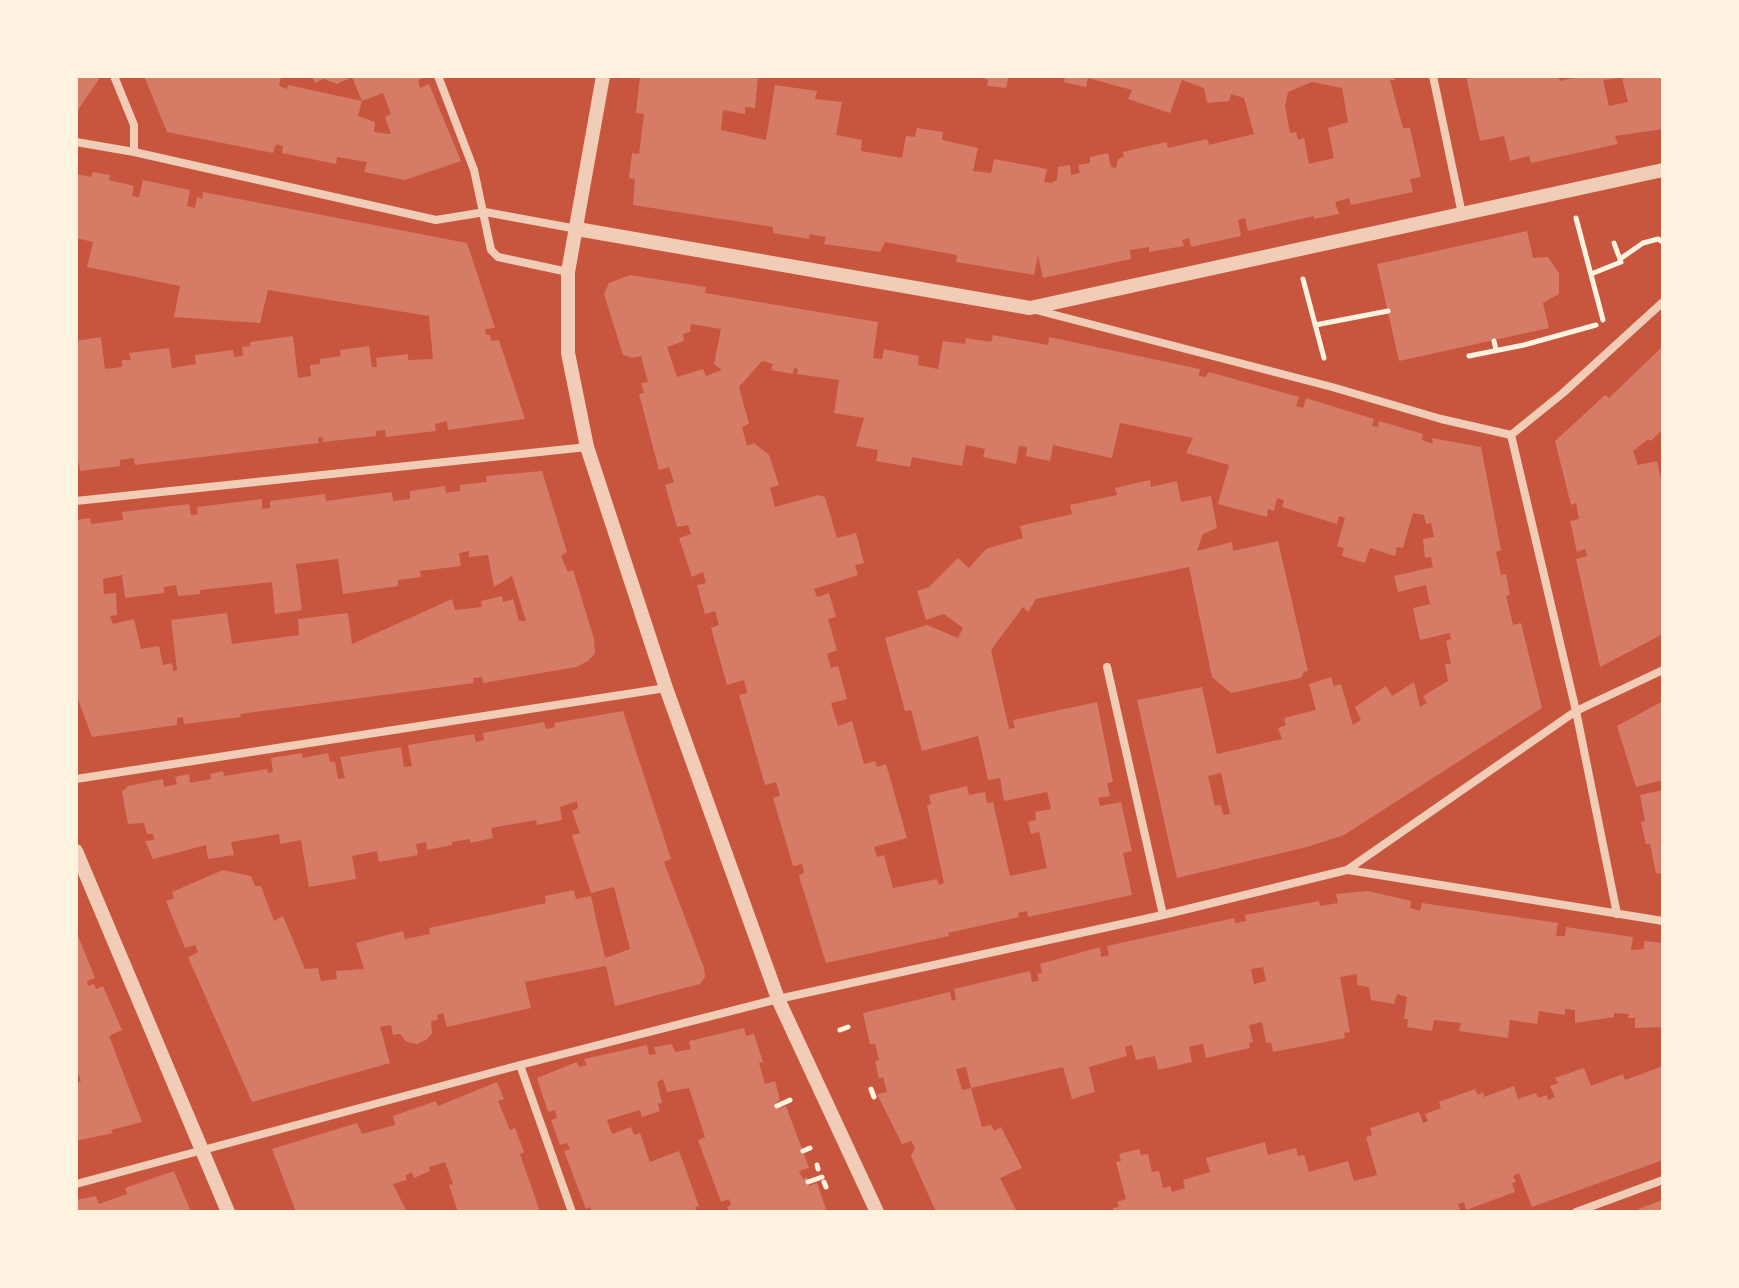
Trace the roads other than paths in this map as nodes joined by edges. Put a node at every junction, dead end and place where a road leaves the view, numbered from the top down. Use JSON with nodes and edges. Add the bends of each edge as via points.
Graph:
{"nodes":[{"id":1,"x":114,"y":76,"type":"edge"},
{"id":2,"x":603,"y":76,"type":"edge"},
{"id":3,"x":1433,"y":76,"type":"edge"},
{"id":4,"x":439,"y":77,"type":"edge"},
{"id":5,"x":76,"y":142,"type":"edge"},
{"id":6,"x":134,"y":152,"type":"junction"},
{"id":7,"x":1663,"y":170,"type":"edge"},
{"id":8,"x":485,"y":212,"type":"junction"},
{"id":9,"x":1462,"y":214,"type":"junction"},
{"id":10,"x":577,"y":229,"type":"junction"},
{"id":11,"x":568,"y":272,"type":"junction"},
{"id":12,"x":1663,"y":302,"type":"edge"},
{"id":13,"x":1030,"y":308,"type":"junction"},
{"id":14,"x":1511,"y":435,"type":"junction"},
{"id":15,"x":587,"y":447,"type":"junction"},
{"id":16,"x":76,"y":501,"type":"edge"},
{"id":17,"x":1107,"y":667,"type":"dead end"},
{"id":18,"x":1663,"y":670,"type":"edge"},
{"id":19,"x":666,"y":688,"type":"junction"},
{"id":20,"x":1576,"y":711,"type":"junction"},
{"id":21,"x":76,"y":779,"type":"edge"},
{"id":22,"x":76,"y":851,"type":"edge"},
{"id":23,"x":1347,"y":870,"type":"junction"},
{"id":24,"x":1617,"y":914,"type":"junction"},
{"id":25,"x":1163,"y":915,"type":"junction"},
{"id":26,"x":1663,"y":921,"type":"edge"},
{"id":27,"x":778,"y":999,"type":"junction"},
{"id":28,"x":520,"y":1065,"type":"junction"},
{"id":29,"x":202,"y":1152,"type":"junction"},
{"id":30,"x":1663,"y":1180,"type":"edge"},
{"id":31,"x":76,"y":1184,"type":"edge"},
{"id":32,"x":228,"y":1212,"type":"edge"},
{"id":33,"x":572,"y":1212,"type":"edge"},
{"id":34,"x":877,"y":1212,"type":"edge"},
{"id":35,"x":1576,"y":1212,"type":"edge"}],
"edges":[{"from":1,"to":6,"type":"street","via":[[134,125]]},
{"from":2,"to":10,"type":"street"},
{"from":3,"to":9,"type":"street"},
{"from":4,"to":8,"type":"street"},
{"from":5,"to":6,"type":"street"},
{"from":6,"to":8,"type":"street","via":[[436,220]]},
{"from":7,"to":9,"type":"street"},
{"from":8,"to":10,"type":"street"},
{"from":8,"to":11,"type":"street","via":[[491,250],[498,257]]},
{"from":9,"to":13,"type":"street"},
{"from":10,"to":11,"type":"street"},
{"from":10,"to":13,"type":"street"},
{"from":11,"to":15,"type":"street","via":[[568,353]]},
{"from":12,"to":14,"type":"street"},
{"from":13,"to":14,"type":"street"},
{"from":14,"to":20,"type":"street"},
{"from":15,"to":16,"type":"street"},
{"from":15,"to":19,"type":"street"},
{"from":17,"to":25,"type":"street"},
{"from":18,"to":20,"type":"street"},
{"from":19,"to":21,"type":"street"},
{"from":19,"to":27,"type":"street"},
{"from":20,"to":23,"type":"street"},
{"from":20,"to":24,"type":"street"},
{"from":22,"to":29,"type":"street"},
{"from":23,"to":24,"type":"street"},
{"from":23,"to":25,"type":"street"},
{"from":24,"to":26,"type":"street"},
{"from":25,"to":27,"type":"street"},
{"from":27,"to":28,"type":"street"},
{"from":27,"to":34,"type":"street"},
{"from":28,"to":29,"type":"street"},
{"from":28,"to":33,"type":"street"},
{"from":29,"to":31,"type":"street"},
{"from":29,"to":32,"type":"street"},
{"from":30,"to":35,"type":"street"}]}
